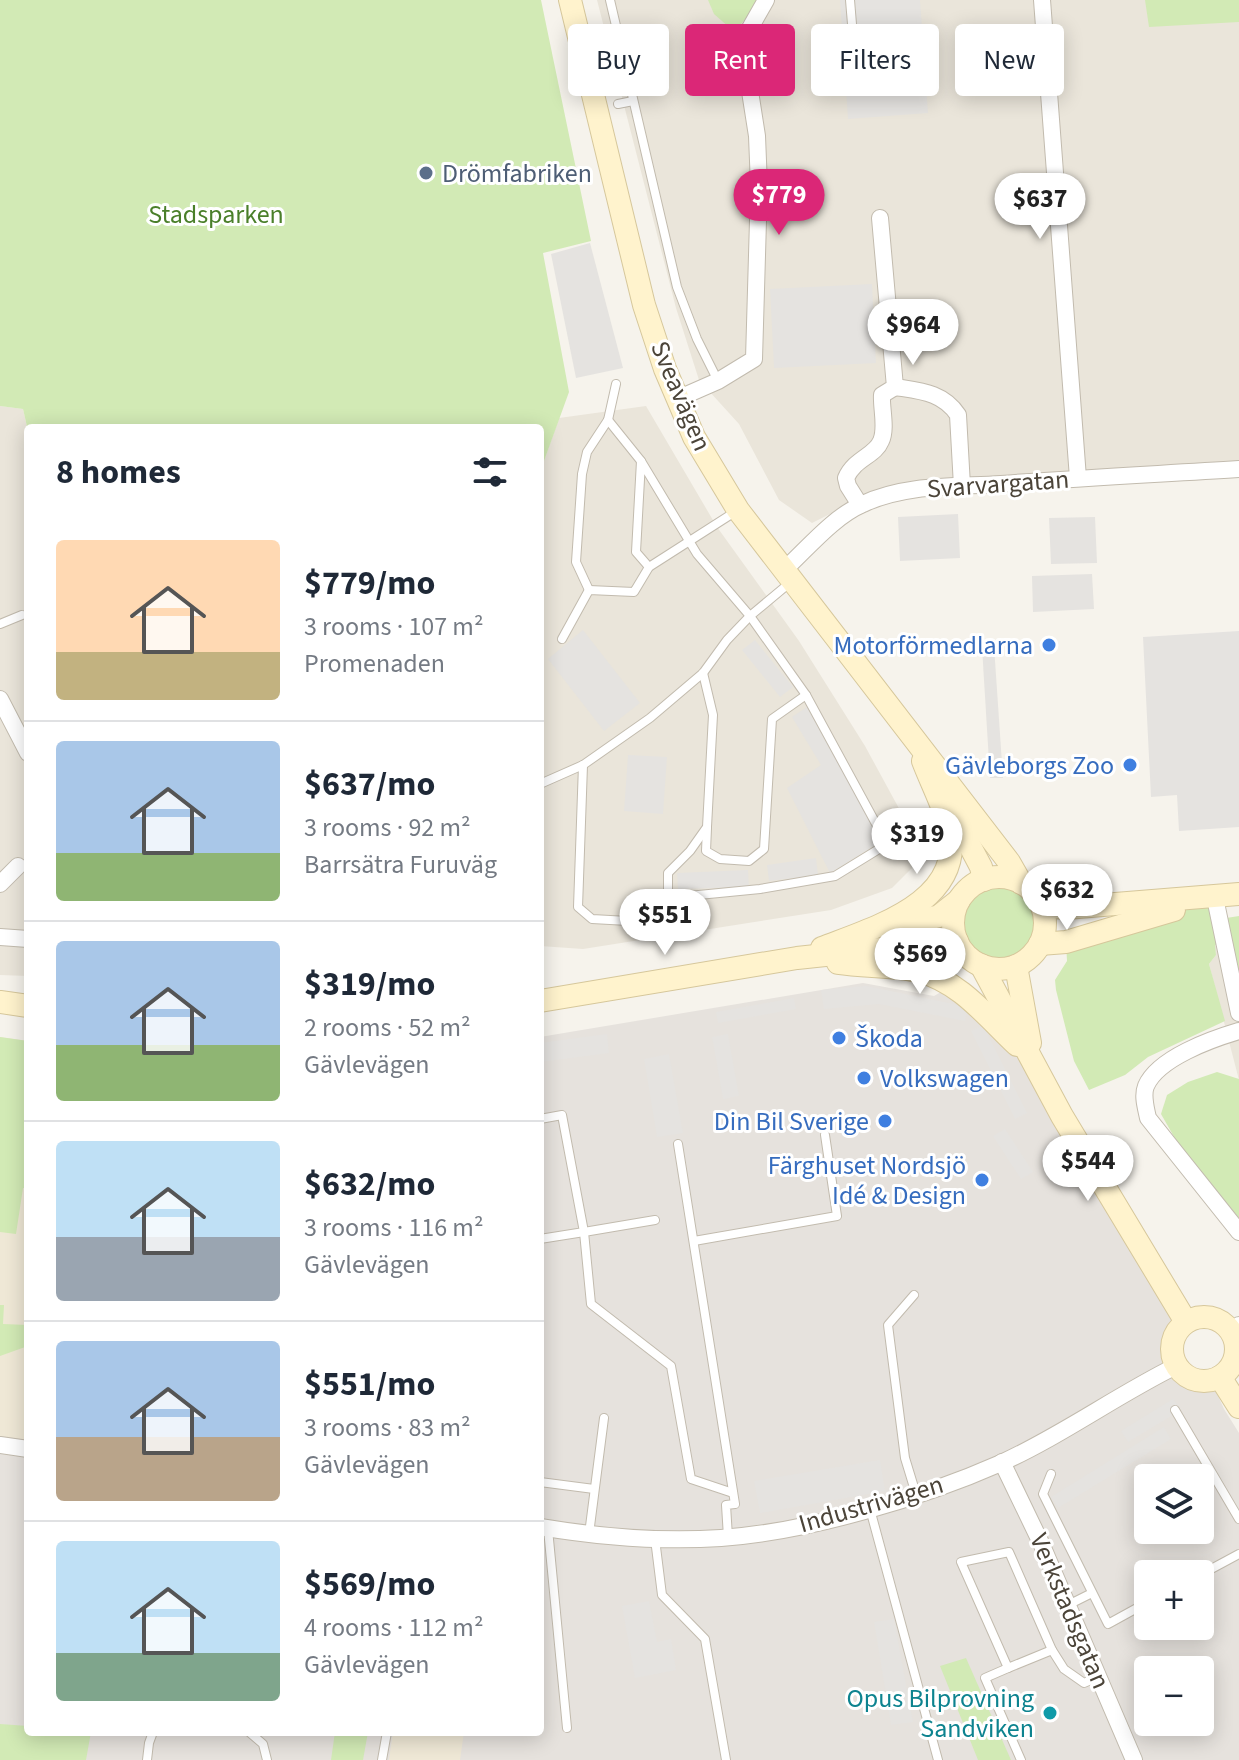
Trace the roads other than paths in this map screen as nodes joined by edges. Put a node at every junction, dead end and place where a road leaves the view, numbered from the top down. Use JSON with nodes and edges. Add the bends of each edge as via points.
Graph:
{"nodes":[{"id":1,"x":570,"y":0,"type":"edge"},
{"id":2,"x":610,"y":0,"type":"edge"},
{"id":3,"x":766,"y":0,"type":"edge"},
{"id":4,"x":850,"y":0,"type":"edge"},
{"id":5,"x":1042,"y":0,"type":"edge"},
{"id":6,"x":852,"y":24,"type":"dead end"},
{"id":7,"x":633,"y":101,"type":"junction"},
{"id":8,"x":618,"y":104,"type":"dead end"},
{"id":9,"x":880,"y":218,"type":"dead end"},
{"id":10,"x":718,"y":381,"type":"junction"},
{"id":11,"x":616,"y":384,"type":"dead end"},
{"id":12,"x":895,"y":387,"type":"junction"},
{"id":13,"x":677,"y":399,"type":"junction"},
{"id":14,"x":608,"y":420,"type":"junction"},
{"id":15,"x":641,"y":461,"type":"junction"},
{"id":16,"x":1239,"y":469,"type":"edge"},
{"id":17,"x":1078,"y":478,"type":"junction"},
{"id":18,"x":962,"y":486,"type":"junction"},
{"id":19,"x":860,"y":505,"type":"junction"},
{"id":20,"x":738,"y":510,"type":"junction"},
{"id":21,"x":689,"y":540,"type":"junction"},
{"id":22,"x":649,"y":567,"type":"junction"},
{"id":23,"x":788,"y":575,"type":"junction"},
{"id":24,"x":589,"y":590,"type":"junction"},
{"id":25,"x":22,"y":615,"type":"dead end"},
{"id":26,"x":750,"y":616,"type":"junction"},
{"id":27,"x":0,"y":624,"type":"edge"},
{"id":28,"x":562,"y":639,"type":"dead end"},
{"id":29,"x":703,"y":673,"type":"junction"},
{"id":30,"x":806,"y":695,"type":"junction"},
{"id":31,"x":0,"y":699,"type":"edge"},
{"id":32,"x":912,"y":734,"type":"junction"},
{"id":33,"x":24,"y":745,"type":"edge"},
{"id":34,"x":583,"y":765,"type":"junction"},
{"id":35,"x":544,"y":782,"type":"edge"},
{"id":36,"x":707,"y":827,"type":"junction"},
{"id":37,"x":18,"y":866,"type":"dead end"},
{"id":38,"x":984,"y":880,"type":"junction"},
{"id":39,"x":1021,"y":883,"type":"junction"},
{"id":40,"x":0,"y":884,"type":"edge"},
{"id":41,"x":1239,"y":894,"type":"edge"},
{"id":42,"x":668,"y":898,"type":"junction"},
{"id":43,"x":1215,"y":898,"type":"junction"},
{"id":44,"x":959,"y":900,"type":"junction"},
{"id":45,"x":1042,"y":906,"type":"junction"},
{"id":46,"x":0,"y":937,"type":"edge"},
{"id":47,"x":24,"y":939,"type":"edge"},
{"id":48,"x":957,"y":941,"type":"junction"},
{"id":49,"x":1040,"y":944,"type":"junction"},
{"id":50,"x":797,"y":958,"type":"junction"},
{"id":51,"x":981,"y":965,"type":"junction"},
{"id":52,"x":1016,"y":966,"type":"junction"},
{"id":53,"x":544,"y":1000,"type":"edge"},
{"id":54,"x":0,"y":1002,"type":"edge"},
{"id":55,"x":24,"y":1005,"type":"edge"},
{"id":56,"x":1239,"y":1013,"type":"edge"},
{"id":57,"x":1239,"y":1031,"type":"edge"},
{"id":58,"x":1033,"y":1060,"type":"junction"},
{"id":59,"x":544,"y":1118,"type":"edge"},
{"id":60,"x":825,"y":1135,"type":"dead end"},
{"id":61,"x":678,"y":1144,"type":"dead end"},
{"id":62,"x":655,"y":1220,"type":"dead end"},
{"id":63,"x":584,"y":1232,"type":"junction"},
{"id":64,"x":1239,"y":1232,"type":"edge"},
{"id":65,"x":544,"y":1238,"type":"edge"},
{"id":66,"x":694,"y":1241,"type":"junction"},
{"id":67,"x":914,"y":1295,"type":"dead end"},
{"id":68,"x":1186,"y":1322,"type":"junction"},
{"id":69,"x":1235,"y":1329,"type":"edge"},
{"id":70,"x":1176,"y":1366,"type":"junction"},
{"id":71,"x":1220,"y":1377,"type":"junction"},
{"id":72,"x":1239,"y":1407,"type":"edge"},
{"id":73,"x":1175,"y":1410,"type":"dead end"},
{"id":74,"x":604,"y":1418,"type":"dead end"},
{"id":75,"x":0,"y":1445,"type":"edge"},
{"id":76,"x":24,"y":1448,"type":"edge"},
{"id":77,"x":1002,"y":1462,"type":"junction"},
{"id":78,"x":1051,"y":1474,"type":"dead end"},
{"id":79,"x":544,"y":1483,"type":"edge"},
{"id":80,"x":594,"y":1489,"type":"junction"},
{"id":81,"x":733,"y":1493,"type":"junction"},
{"id":82,"x":916,"y":1494,"type":"junction"},
{"id":83,"x":870,"y":1508,"type":"junction"},
{"id":84,"x":1239,"y":1519,"type":"edge"},
{"id":85,"x":544,"y":1528,"type":"edge"},
{"id":86,"x":588,"y":1535,"type":"junction"},
{"id":87,"x":728,"y":1537,"type":"junction"},
{"id":88,"x":655,"y":1539,"type":"junction"},
{"id":89,"x":1239,"y":1554,"type":"edge"},
{"id":90,"x":1214,"y":1567,"type":"edge"},
{"id":91,"x":1092,"y":1593,"type":"junction"},
{"id":92,"x":1068,"y":1605,"type":"junction"},
{"id":93,"x":1134,"y":1610,"type":"edge"},
{"id":94,"x":1052,"y":1650,"type":"junction"},
{"id":95,"x":1008,"y":1668,"type":"junction"},
{"id":96,"x":1098,"y":1676,"type":"junction"},
{"id":97,"x":567,"y":1728,"type":"dead end"},
{"id":98,"x":152,"y":1736,"type":"edge"},
{"id":99,"x":254,"y":1736,"type":"edge"},
{"id":100,"x":386,"y":1736,"type":"edge"},
{"id":101,"x":147,"y":1760,"type":"edge"},
{"id":102,"x":267,"y":1760,"type":"edge"},
{"id":103,"x":382,"y":1760,"type":"edge"},
{"id":104,"x":726,"y":1760,"type":"edge"},
{"id":105,"x":938,"y":1760,"type":"edge"},
{"id":106,"x":1021,"y":1760,"type":"edge"},
{"id":107,"x":1134,"y":1760,"type":"edge"}],
"edges":[{"from":1,"to":13,"type":"main road","name":"Sveavägen","via":[[644,305]]},
{"from":2,"to":7,"type":"lane"},
{"from":3,"to":10,"type":"street","via":[[745,37],[742,62],[757,136],[754,359]]},
{"from":4,"to":6,"type":"lane"},
{"from":5,"to":17,"type":"street"},
{"from":7,"to":8,"type":"lane"},
{"from":7,"to":10,"type":"lane","via":[[677,287]]},
{"from":9,"to":12,"type":"street"},
{"from":10,"to":13,"type":"street"},
{"from":11,"to":14,"type":"lane"},
{"from":12,"to":18,"type":"street","via":[[935,394],[958,415]]},
{"from":12,"to":19,"type":"street","via":[[882,395],[881,441],[846,478]]},
{"from":13,"to":20,"type":"main road","name":"Sveavägen"},
{"from":14,"to":15,"type":"lane"},
{"from":14,"to":24,"type":"lane","via":[[587,452],[582,474],[576,562]]},
{"from":15,"to":21,"type":"lane"},
{"from":15,"to":22,"type":"lane","via":[[636,552]]},
{"from":16,"to":17,"type":"street","name":"Svarvargatan"},
{"from":17,"to":18,"type":"street","name":"Svarvargatan"},
{"from":18,"to":19,"type":"street","name":"Svarvargatan","via":[[908,491]]},
{"from":19,"to":23,"type":"street","name":"Svarvargatan"},
{"from":20,"to":21,"type":"lane"},
{"from":20,"to":23,"type":"main road","name":"Sveavägen"},
{"from":21,"to":22,"type":"lane"},
{"from":21,"to":26,"type":"lane"},
{"from":22,"to":24,"type":"lane","via":[[634,592]]},
{"from":23,"to":26,"type":"lane"},
{"from":23,"to":32,"type":"main road","name":"Sveavägen"},
{"from":24,"to":28,"type":"lane"},
{"from":25,"to":27,"type":"lane"},
{"from":26,"to":29,"type":"lane"},
{"from":26,"to":30,"type":"lane"},
{"from":29,"to":34,"type":"lane"},
{"from":29,"to":36,"type":"lane","via":[[713,715]]},
{"from":30,"to":36,"type":"lane","via":[[772,719],[764,849],[749,861],[720,859],[706,851]]},
{"from":30,"to":42,"type":"lane","via":[[887,844],[835,876]]},
{"from":31,"to":33,"type":"street"},
{"from":32,"to":38,"type":"main road","name":"Sveavägen"},
{"from":32,"to":39,"type":"main road","name":"Sveavägen"},
{"from":32,"to":50,"type":"main road","via":[[948,825],[949,859],[942,880],[904,914]]},
{"from":34,"to":35,"type":"lane"},
{"from":34,"to":42,"type":"lane","via":[[578,907],[592,919],[646,922],[661,912]]},
{"from":36,"to":42,"type":"lane","via":[[668,873]]},
{"from":37,"to":40,"type":"street"},
{"from":38,"to":39,"type":"main road","via":[[1001,877]]},
{"from":38,"to":44,"type":"main road"},
{"from":39,"to":45,"type":"main road"},
{"from":41,"to":43,"type":"main road"},
{"from":43,"to":45,"type":"main road"},
{"from":43,"to":49,"type":"main road","via":[[1066,942]]},
{"from":43,"to":56,"type":"street"},
{"from":44,"to":48,"type":"main road","via":[[954,917]]},
{"from":44,"to":50,"type":"main road","via":[[939,916]]},
{"from":45,"to":49,"type":"main road"},
{"from":46,"to":47,"type":"street"},
{"from":48,"to":50,"type":"main road"},
{"from":48,"to":51,"type":"main road"},
{"from":49,"to":52,"type":"main road"},
{"from":50,"to":53,"type":"main road"},
{"from":50,"to":58,"type":"main road","via":[[918,971],[939,978],[964,994]]},
{"from":51,"to":52,"type":"main road"},
{"from":51,"to":58,"type":"main road"},
{"from":52,"to":58,"type":"main road"},
{"from":54,"to":55,"type":"main road"},
{"from":57,"to":64,"type":"street","via":[[1167,1063],[1146,1086],[1144,1102],[1148,1118]]},
{"from":58,"to":68,"type":"main road"},
{"from":59,"to":63,"type":"lane","via":[[562,1115]]},
{"from":60,"to":66,"type":"lane","via":[[837,1216]]},
{"from":61,"to":66,"type":"lane"},
{"from":62,"to":63,"type":"lane"},
{"from":63,"to":65,"type":"lane"},
{"from":63,"to":81,"type":"lane","via":[[591,1304],[671,1366],[691,1479]]},
{"from":66,"to":81,"type":"lane"},
{"from":67,"to":82,"type":"lane","via":[[888,1325],[905,1458]]},
{"from":68,"to":69,"type":"main road","via":[[1202,1316]]},
{"from":68,"to":70,"type":"main road","via":[[1172,1343]]},
{"from":69,"to":71,"type":"main road","via":[[1235,1357]]},
{"from":70,"to":71,"type":"main road","via":[[1194,1379]]},
{"from":70,"to":77,"type":"street","name":"Industrivägen"},
{"from":71,"to":72,"type":"main road"},
{"from":73,"to":84,"type":"lane"},
{"from":74,"to":80,"type":"lane"},
{"from":75,"to":76,"type":"street"},
{"from":77,"to":82,"type":"street","name":"Industrivägen"},
{"from":77,"to":92,"type":"street","name":"Verkstadsgatan"},
{"from":78,"to":91,"type":"lane","via":[[1043,1494]]},
{"from":79,"to":80,"type":"lane"},
{"from":80,"to":86,"type":"lane"},
{"from":81,"to":87,"type":"lane","via":[[735,1504],[726,1505]]},
{"from":82,"to":83,"type":"street","name":"Industrivägen"},
{"from":83,"to":87,"type":"street","name":"Industrivägen"},
{"from":83,"to":105,"type":"lane"},
{"from":85,"to":86,"type":"street","name":"Industrivägen"},
{"from":85,"to":97,"type":"lane"},
{"from":86,"to":88,"type":"street","name":"Industrivägen"},
{"from":87,"to":88,"type":"street","name":"Industrivägen"},
{"from":88,"to":104,"type":"lane","via":[[662,1595],[705,1639]]},
{"from":89,"to":90,"type":"lane"},
{"from":91,"to":92,"type":"lane"},
{"from":91,"to":93,"type":"lane","via":[[1108,1624]]},
{"from":92,"to":96,"type":"street","name":"Verkstadsgatan"},
{"from":94,"to":95,"type":"lane"},
{"from":94,"to":95,"type":"lane","via":[[1009,1552],[961,1562]]},
{"from":94,"to":96,"type":"lane","via":[[1064,1669],[1084,1683]]},
{"from":95,"to":106,"type":"lane","via":[[985,1678]]},
{"from":96,"to":107,"type":"street","name":"Verkstadsgatan"},
{"from":98,"to":101,"type":"lane"},
{"from":99,"to":102,"type":"lane","via":[[263,1744]]},
{"from":100,"to":103,"type":"lane"}]}
